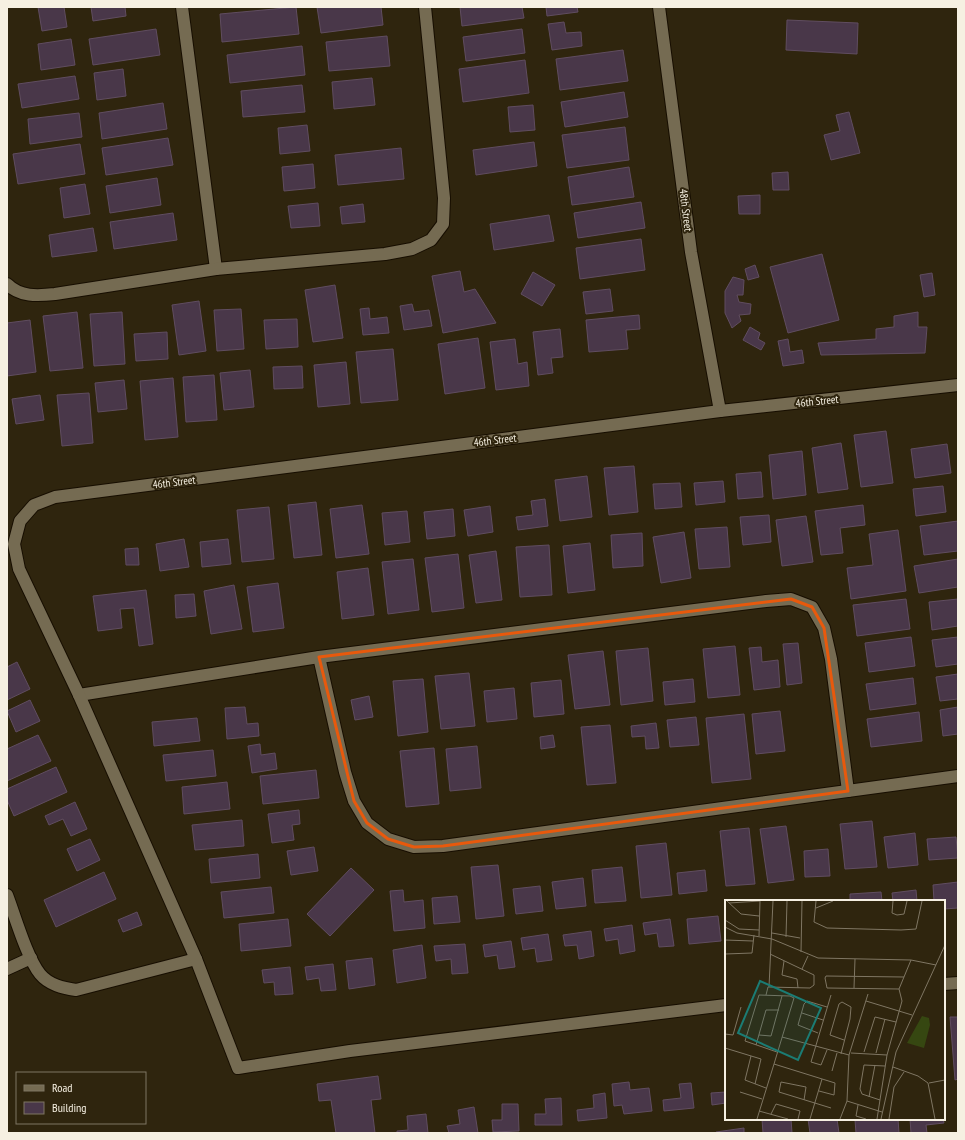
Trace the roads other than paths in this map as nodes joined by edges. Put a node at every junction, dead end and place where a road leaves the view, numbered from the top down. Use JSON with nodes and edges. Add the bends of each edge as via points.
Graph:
{"nodes":[{"id":1,"x":182,"y":7,"type":"edge"},
{"id":2,"x":425,"y":7,"type":"edge"},
{"id":3,"x":659,"y":7,"type":"edge"},
{"id":4,"x":216,"y":268,"type":"junction"},
{"id":5,"x":7,"y":284,"type":"edge"},
{"id":6,"x":958,"y":385,"type":"edge"},
{"id":7,"x":720,"y":411,"type":"junction"},
{"id":8,"x":319,"y":657,"type":"junction"},
{"id":9,"x":79,"y":695,"type":"junction"},
{"id":10,"x":958,"y":776,"type":"edge"},
{"id":11,"x":848,"y":791,"type":"junction"},
{"id":12,"x":7,"y":895,"type":"edge"},
{"id":13,"x":31,"y":958,"type":"junction"},
{"id":14,"x":196,"y":959,"type":"junction"},
{"id":15,"x":7,"y":968,"type":"edge"},
{"id":16,"x":958,"y":983,"type":"edge"},
{"id":17,"x":945,"y":984,"type":"edge"},
{"id":18,"x":725,"y":1005,"type":"edge"}],
"edges":[{"from":1,"to":4,"type":"street"},
{"from":2,"to":4,"type":"street","via":[[444,198],[443,224],[431,240],[412,249],[385,254]]},
{"from":3,"to":7,"type":"street","name":"48th Street","via":[[691,252]]},
{"from":4,"to":5,"type":"street","via":[[33,296],[13,290]]},
{"from":6,"to":7,"type":"street","name":"46th Street"},
{"from":7,"to":9,"type":"street","name":"46th Street","via":[[55,497],[34,505],[20,521],[14,544],[19,570]]},
{"from":8,"to":9,"type":"street"},
{"from":8,"to":11,"type":"street","via":[[354,801],[367,823],[388,839],[414,847],[444,846]]},
{"from":8,"to":11,"type":"street","via":[[766,600],[791,599],[812,607],[824,628],[831,659]]},
{"from":9,"to":14,"type":"street"},
{"from":10,"to":11,"type":"street"},
{"from":12,"to":13,"type":"street"},
{"from":13,"to":14,"type":"street","via":[[41,975],[59,987],[76,990]]},
{"from":13,"to":15,"type":"street"},
{"from":14,"to":18,"type":"street","via":[[238,1068],[358,1050]]},
{"from":16,"to":17,"type":"street"}]}
